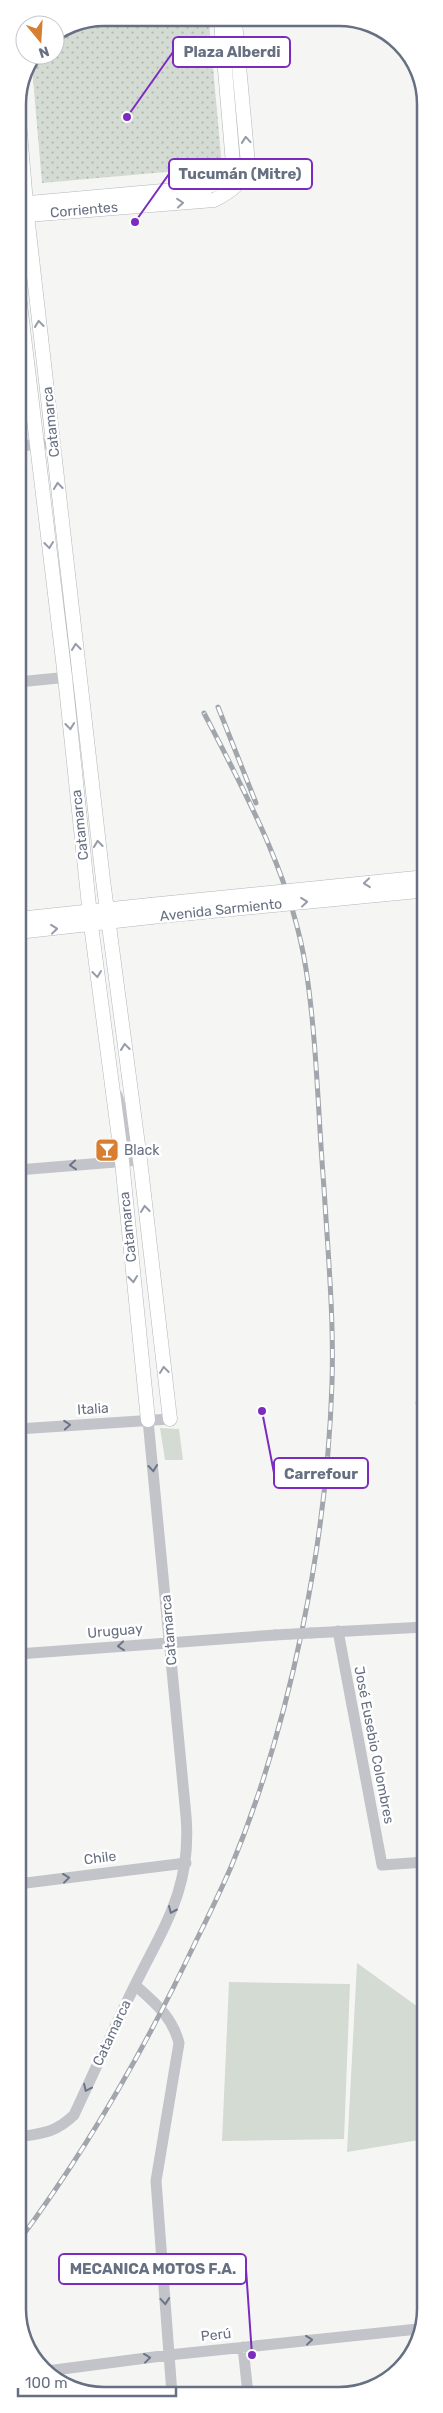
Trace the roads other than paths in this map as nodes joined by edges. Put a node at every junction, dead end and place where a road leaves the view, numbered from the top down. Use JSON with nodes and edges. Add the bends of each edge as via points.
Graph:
{"nodes":[{"id":1,"x":221,"y":26,"type":"edge"},
{"id":2,"x":235,"y":26,"type":"edge"},
{"id":3,"x":26,"y":208,"type":"edge"},
{"id":4,"x":26,"y":208,"type":"edge"},
{"id":5,"x":26,"y":238,"type":"edge"},
{"id":6,"x":26,"y":357,"type":"edge"},
{"id":7,"x":53,"y":443,"type":"junction"},
{"id":8,"x":36,"y":444,"type":"junction"},
{"id":9,"x":26,"y":445,"type":"edge"},
{"id":10,"x":80,"y":676,"type":"junction"},
{"id":11,"x":65,"y":677,"type":"junction"},
{"id":12,"x":26,"y":681,"type":"edge"},
{"id":13,"x":103,"y":880,"type":"junction"},
{"id":14,"x":417,"y":884,"type":"edge"},
{"id":15,"x":145,"y":912,"type":"junction"},
{"id":16,"x":107,"y":916,"type":"junction"},
{"id":17,"x":90,"y":918,"type":"junction"},
{"id":18,"x":26,"y":919,"type":"edge"},
{"id":19,"x":26,"y":930,"type":"edge"},
{"id":20,"x":113,"y":954,"type":"junction"},
{"id":21,"x":132,"y":1160,"type":"junction"},
{"id":22,"x":26,"y":1169,"type":"edge"},
{"id":23,"x":170,"y":1418,"type":"joint"},
{"id":24,"x":148,"y":1420,"type":"junction"},
{"id":25,"x":26,"y":1428,"type":"edge"},
{"id":26,"x":417,"y":1627,"type":"edge"},
{"id":27,"x":338,"y":1631,"type":"junction"},
{"id":28,"x":170,"y":1641,"type":"junction"},
{"id":29,"x":26,"y":1653,"type":"edge"},
{"id":30,"x":186,"y":1863,"type":"junction"},
{"id":31,"x":417,"y":1863,"type":"edge"},
{"id":32,"x":26,"y":1883,"type":"edge"},
{"id":33,"x":135,"y":1985,"type":"junction"},
{"id":34,"x":26,"y":2136,"type":"edge"},
{"id":35,"x":414,"y":2329,"type":"edge"},
{"id":36,"x":243,"y":2347,"type":"junction"},
{"id":37,"x":169,"y":2355,"type":"junction"},
{"id":38,"x":56,"y":2370,"type":"edge"},
{"id":39,"x":171,"y":2387,"type":"edge"},
{"id":40,"x":247,"y":2387,"type":"edge"}],
"edges":[{"from":1,"to":4,"type":"main road","name":"Corrientes","via":[[233,164],[228,174],[207,187]]},
{"from":3,"to":2,"type":"main road","name":"Corrientes","one_way":true,"via":[[214,200],[237,186],[248,164]]},
{"from":7,"to":5,"type":"main road","name":"Catamarca","one_way":true},
{"from":6,"to":8,"type":"main road","name":"Catamarca"},
{"from":7,"to":8,"type":"street"},
{"from":10,"to":7,"type":"main road","name":"Catamarca","one_way":true},
{"from":8,"to":9,"type":"street"},
{"from":8,"to":11,"type":"main road","name":"Catamarca","one_way":true},
{"from":10,"to":11,"type":"street"},
{"from":13,"to":10,"type":"main road","name":"Catamarca","one_way":true},
{"from":11,"to":12,"type":"street"},
{"from":11,"to":17,"type":"main road","name":"Catamarca","one_way":true},
{"from":13,"to":15,"type":"main road","via":[[113,899]]},
{"from":13,"to":16,"type":"main road","name":"Catamarca"},
{"from":14,"to":15,"type":"main road","name":"Avenida Sarmiento","bridge":true},
{"from":15,"to":16,"type":"main road","name":"Avenida Sarmiento"},
{"from":15,"to":20,"type":"main road","via":[[122,928]]},
{"from":16,"to":17,"type":"main road","name":"Avenida Sarmiento"},
{"from":16,"to":20,"type":"main road","name":"Catamarca"},
{"from":17,"to":18,"type":"main road","name":"Avenida Sarmiento"},
{"from":19,"to":17,"type":"main road","name":"Avenida Sarmiento","one_way":true},
{"from":17,"to":21,"type":"main road","name":"Catamarca","one_way":true,"via":[[109,1074]]},
{"from":21,"to":20,"type":"main road","name":"Catamarca","one_way":true},
{"from":21,"to":22,"type":"street","one_way":true},
{"from":23,"to":21,"type":"main road","name":"Catamarca","one_way":true},
{"from":21,"to":24,"type":"main road","name":"Catamarca","one_way":true},
{"from":23,"to":24,"type":"street","name":"Italia"},
{"from":25,"to":24,"type":"street","name":"Italia","one_way":true},
{"from":24,"to":28,"type":"street","name":"Catamarca","one_way":true},
{"from":26,"to":27,"type":"street"},
{"from":27,"to":28,"type":"street","name":"Uruguay","bridge":true},
{"from":27,"to":31,"type":"street","name":"José Eusebio Colombres","via":[[382,1865]]},
{"from":28,"to":29,"type":"street","name":"Uruguay","one_way":true},
{"from":28,"to":30,"type":"street","name":"Catamarca","via":[[187,1828]]},
{"from":32,"to":30,"type":"street","name":"Chile","one_way":true},
{"from":30,"to":33,"type":"street","name":"Catamarca","one_way":true,"via":[[180,1892]]},
{"from":33,"to":34,"type":"street","name":"Catamarca","one_way":true,"via":[[74,2115],[49,2133]]},
{"from":33,"to":37,"type":"street","one_way":true,"via":[[163,2010],[176,2030],[179,2043],[156,2181]]},
{"from":36,"to":35,"type":"street","name":"Perú","one_way":true},
{"from":36,"to":37,"type":"street","name":"Perú"},
{"from":36,"to":40,"type":"street"},
{"from":38,"to":37,"type":"street","name":"Perú","one_way":true},
{"from":37,"to":39,"type":"street"}]}
